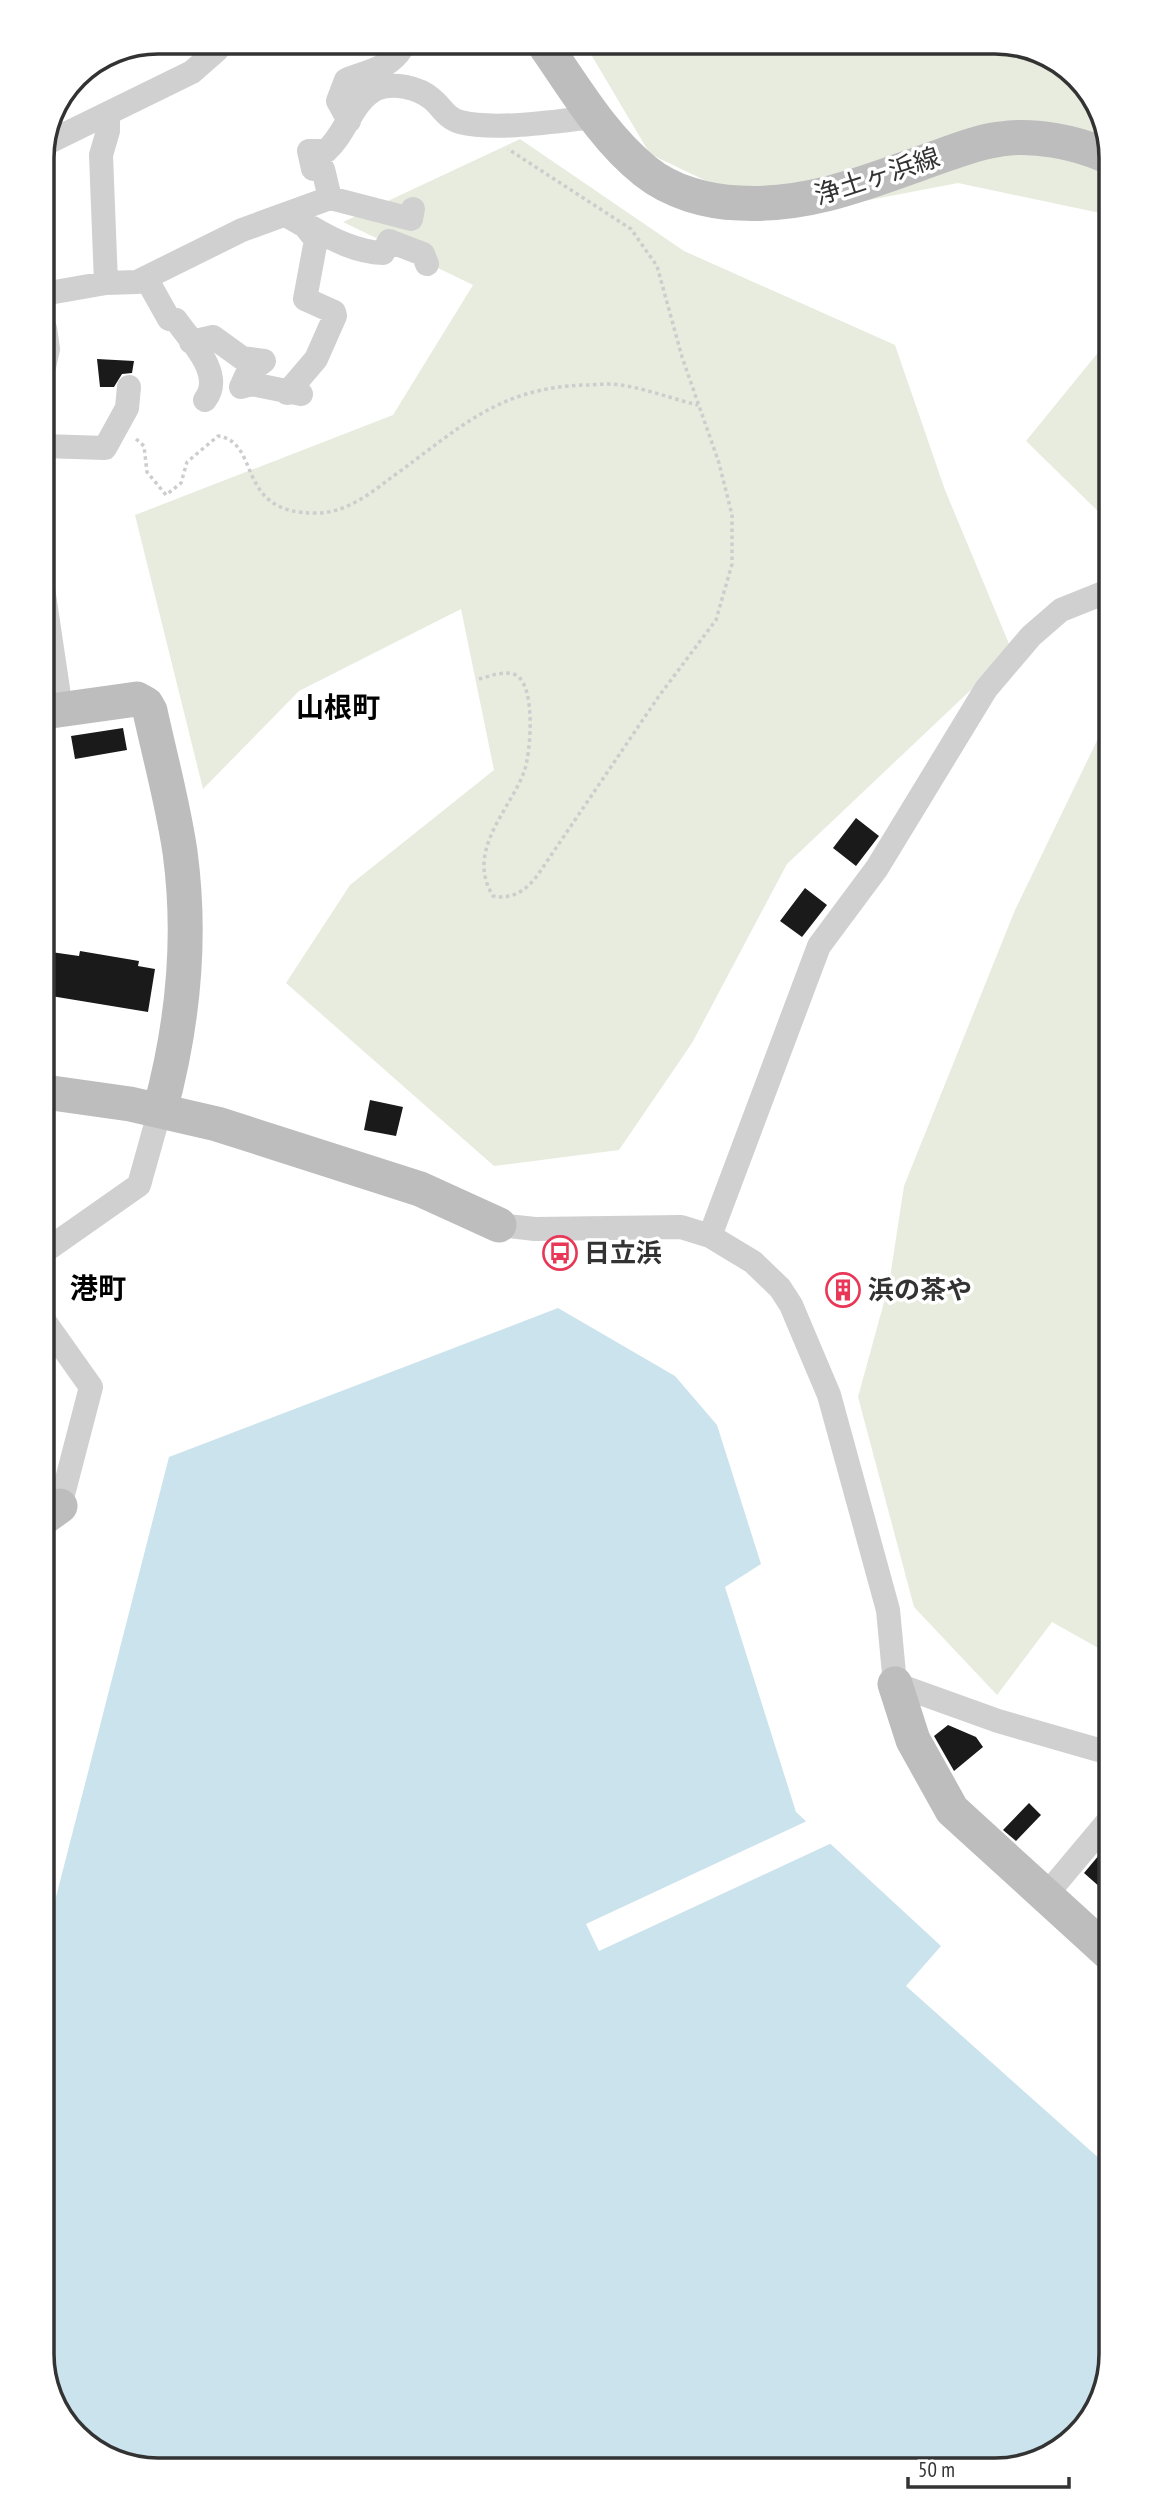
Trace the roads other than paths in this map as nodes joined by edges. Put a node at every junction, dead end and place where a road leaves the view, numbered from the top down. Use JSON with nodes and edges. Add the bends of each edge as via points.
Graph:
{"nodes":[{"id":1,"x":212,"y":54,"type":"edge"},
{"id":2,"x":398,"y":54,"type":"edge"},
{"id":3,"x":551,"y":54,"type":"edge"},
{"id":4,"x":108,"y":114,"type":"junction"},
{"id":5,"x":594,"y":117,"type":"junction"},
{"id":6,"x":349,"y":121,"type":"junction"},
{"id":7,"x":57,"y":139,"type":"edge"},
{"id":8,"x":1099,"y":153,"type":"edge"},
{"id":9,"x":330,"y":198,"type":"junction"},
{"id":10,"x":413,"y":209,"type":"dead end"},
{"id":11,"x":286,"y":215,"type":"junction"},
{"id":12,"x":308,"y":228,"type":"junction"},
{"id":13,"x":426,"y":264,"type":"dead end"},
{"id":14,"x":146,"y":278,"type":"junction"},
{"id":15,"x":106,"y":283,"type":"junction"},
{"id":16,"x":54,"y":294,"type":"edge"},
{"id":17,"x":191,"y":342,"type":"junction"},
{"id":18,"x":129,"y":387,"type":"dead end"},
{"id":19,"x":205,"y":400,"type":"dead end"},
{"id":20,"x":54,"y":446,"type":"edge"},
{"id":21,"x":1099,"y":595,"type":"edge"},
{"id":22,"x":54,"y":710,"type":"edge"},
{"id":23,"x":54,"y":1093,"type":"edge"},
{"id":24,"x":160,"y":1110,"type":"junction"},
{"id":25,"x":499,"y":1225,"type":"joint"},
{"id":26,"x":710,"y":1236,"type":"junction"},
{"id":27,"x":54,"y":1245,"type":"edge"},
{"id":28,"x":54,"y":1334,"type":"edge"},
{"id":29,"x":54,"y":1508,"type":"edge"},
{"id":30,"x":895,"y":1685,"type":"junction"},
{"id":31,"x":1043,"y":1734,"type":"junction"},
{"id":32,"x":1099,"y":1736,"type":"edge"},
{"id":33,"x":1099,"y":1750,"type":"edge"},
{"id":34,"x":1099,"y":1832,"type":"edge"},
{"id":35,"x":1046,"y":1895,"type":"junction"},
{"id":36,"x":1099,"y":1944,"type":"edge"}],
"edges":[{"from":1,"to":4,"type":"street","via":[[192,72]]},
{"from":2,"to":6,"type":"street","via":[[383,67],[346,80],[338,101]]},
{"from":3,"to":5,"type":"street","name":"浄土ヶ浜線"},
{"from":4,"to":7,"type":"street"},
{"from":4,"to":15,"type":"street","via":[[101,155]]},
{"from":5,"to":6,"type":"street","via":[[528,124],[476,123],[451,118],[431,97],[399,86],[375,90]]},
{"from":5,"to":8,"type":"street","name":"浄土ヶ浜線","via":[[647,173],[678,190],[718,202],[774,205],[838,193],[1000,139],[1051,140]]},
{"from":6,"to":9,"type":"street","via":[[326,151],[309,151],[313,169],[323,169]]},
{"from":9,"to":10,"type":"street","via":[[411,219]]},
{"from":9,"to":11,"type":"street"},
{"from":11,"to":12,"type":"street"},
{"from":11,"to":14,"type":"street","via":[[242,230]]},
{"from":12,"to":13,"type":"street","via":[[374,253],[383,253],[389,240],[423,254]]},
{"from":12,"to":17,"type":"street","via":[[316,240],[305,299],[334,316],[316,359],[294,393],[252,384],[241,387],[247,374],[264,361],[242,358],[213,337]]},
{"from":14,"to":15,"type":"street"},
{"from":14,"to":17,"type":"street","via":[[169,319],[176,320]]},
{"from":15,"to":16,"type":"street"},
{"from":17,"to":19,"type":"street","via":[[212,375],[211,393]]},
{"from":18,"to":20,"type":"street","via":[[127,408],[105,448]]},
{"from":21,"to":26,"type":"street","via":[[1061,610],[1031,636],[986,689],[877,868],[819,946]]},
{"from":22,"to":24,"type":"street","via":[[137,699],[150,711],[180,850],[184,892],[181,1020]]},
{"from":23,"to":24,"type":"street"},
{"from":24,"to":25,"type":"street","via":[[421,1189]]},
{"from":24,"to":27,"type":"street","via":[[139,1185]]},
{"from":25,"to":26,"type":"street","via":[[535,1229],[681,1227]]},
{"from":26,"to":30,"type":"street","via":[[753,1262],[780,1288],[818,1369],[888,1610]]},
{"from":28,"to":29,"type":"street","via":[[91,1387]]},
{"from":30,"to":31,"type":"street"},
{"from":30,"to":35,"type":"street","via":[[913,1740],[952,1810]]},
{"from":31,"to":32,"type":"street"},
{"from":31,"to":33,"type":"street"},
{"from":34,"to":35,"type":"street"},
{"from":35,"to":36,"type":"street"}]}
